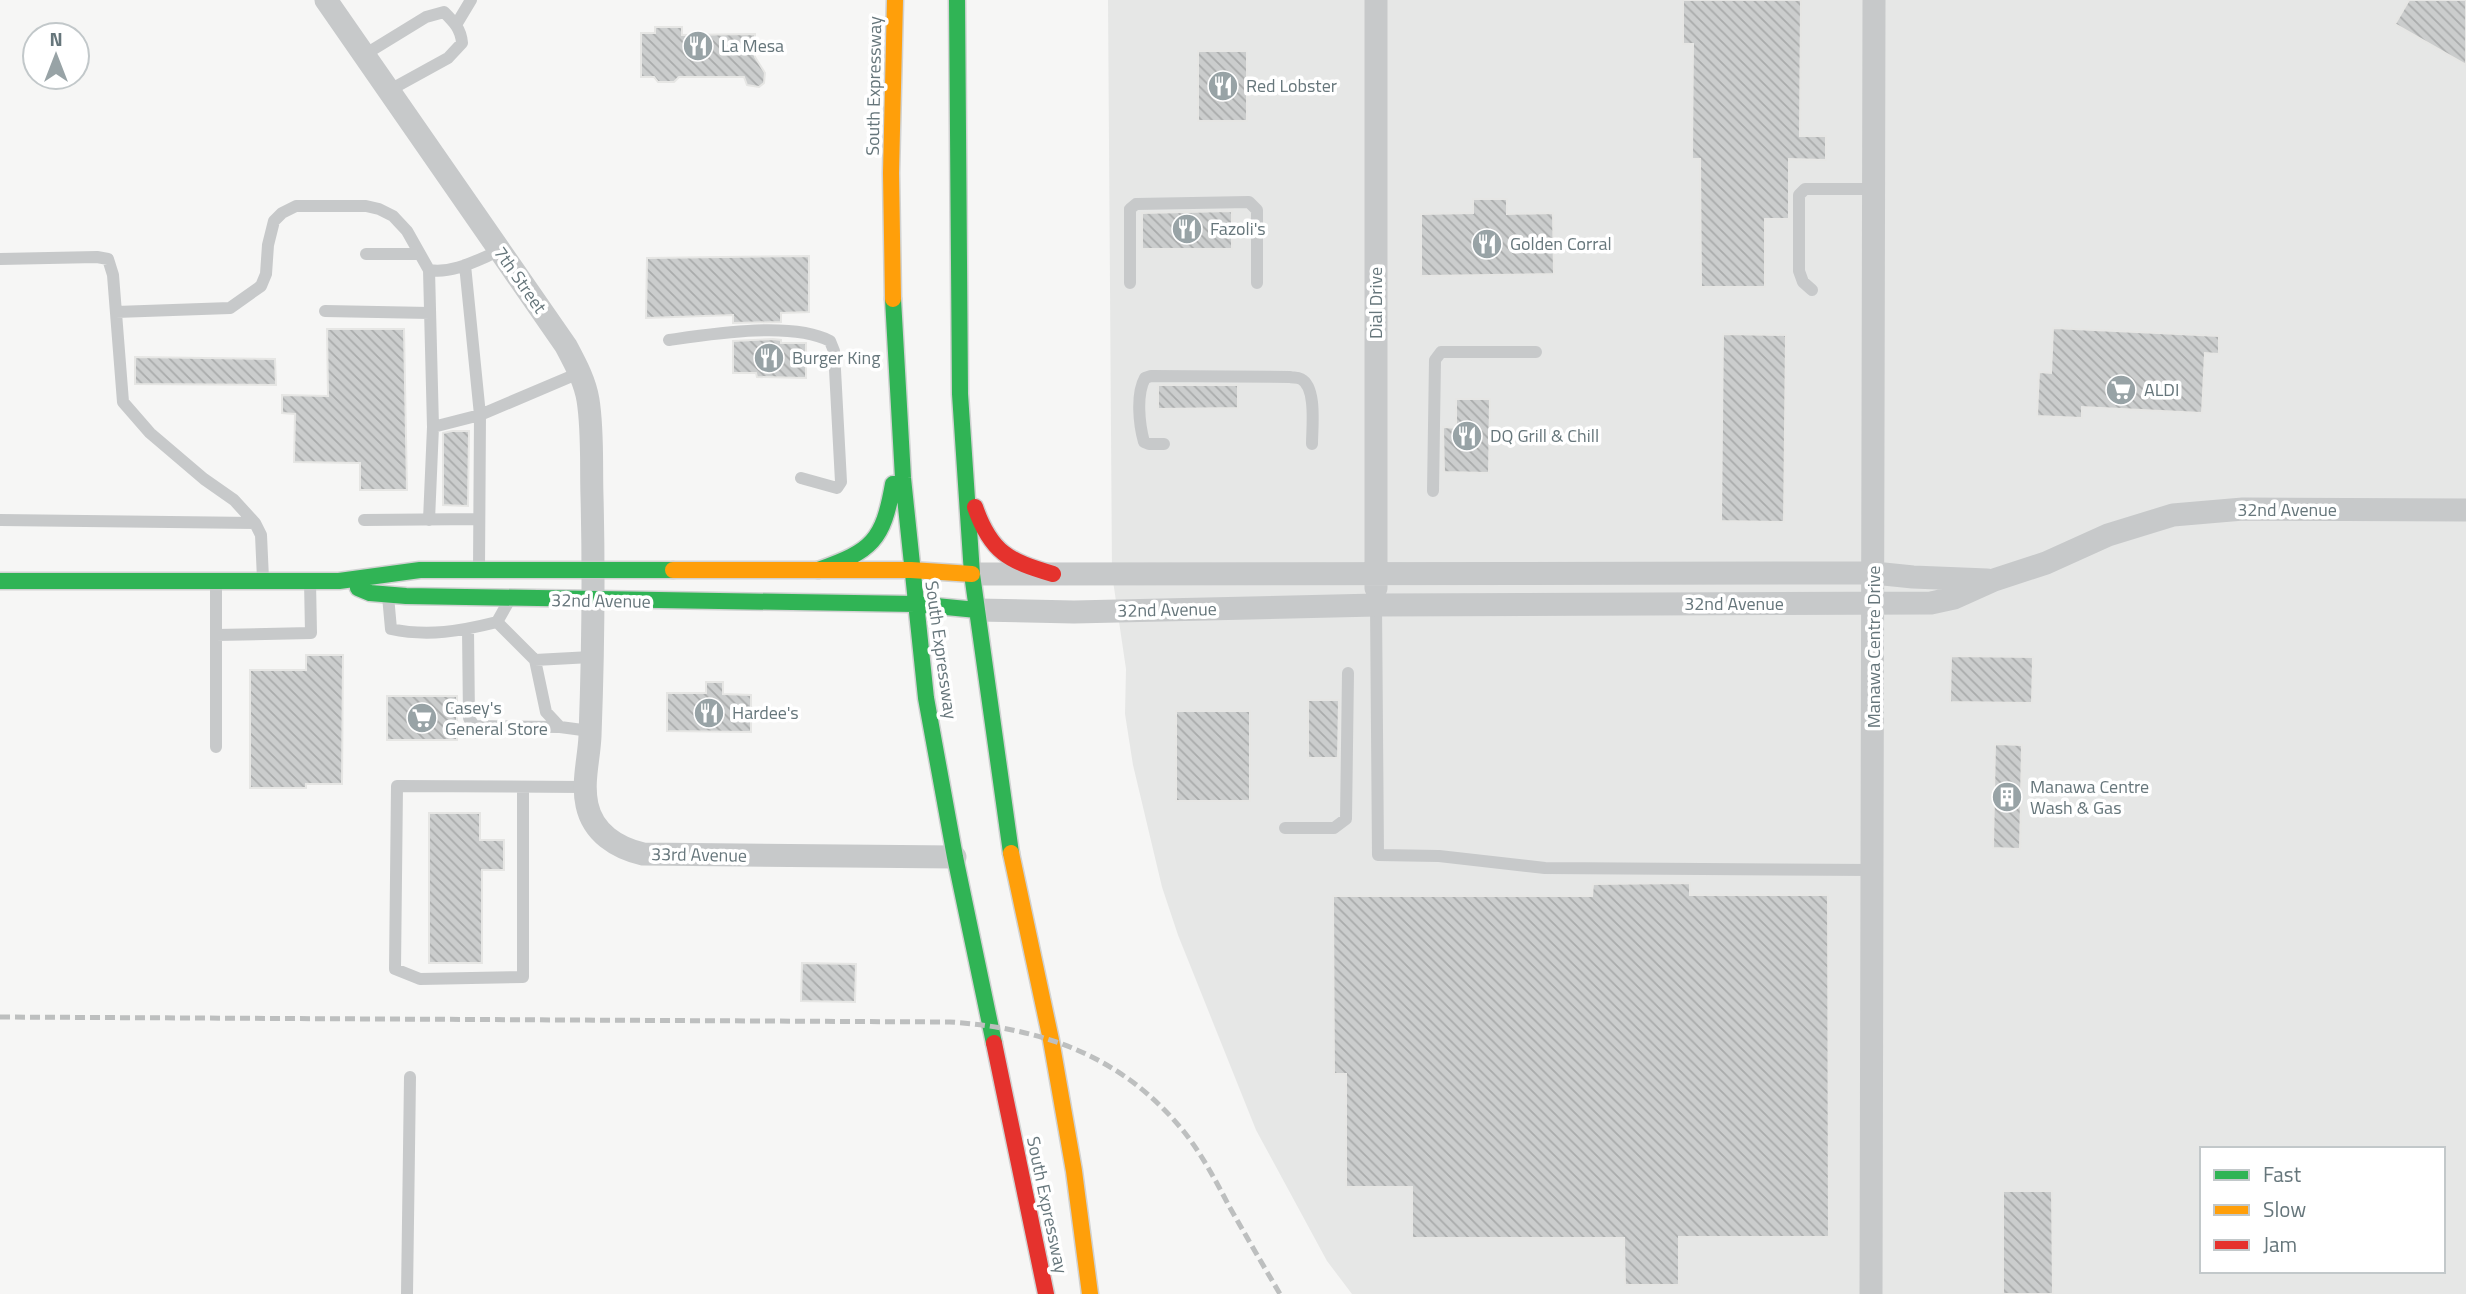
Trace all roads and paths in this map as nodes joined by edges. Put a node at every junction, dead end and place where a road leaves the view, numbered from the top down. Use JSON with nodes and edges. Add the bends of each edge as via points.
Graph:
{"nodes":[{"id":1,"x":326,"y":0,"type":"edge"},
{"id":2,"x":471,"y":0,"type":"edge"},
{"id":3,"x":895,"y":0,"type":"edge"},
{"id":4,"x":957,"y":0,"type":"edge"},
{"id":5,"x":1376,"y":0,"type":"edge"},
{"id":6,"x":1874,"y":0,"type":"edge"},
{"id":7,"x":456,"y":25,"type":"junction"},
{"id":8,"x":364,"y":55,"type":"junction"},
{"id":9,"x":388,"y":91,"type":"junction"},
{"id":10,"x":1873,"y":189,"type":"junction"},
{"id":11,"x":499,"y":251,"type":"junction"},
{"id":12,"x":366,"y":254,"type":"dead end"},
{"id":13,"x":420,"y":254,"type":"junction"},
{"id":14,"x":0,"y":259,"type":"edge"},
{"id":15,"x":465,"y":265,"type":"junction"},
{"id":16,"x":429,"y":270,"type":"junction"},
{"id":17,"x":1130,"y":283,"type":"dead end"},
{"id":18,"x":1257,"y":283,"type":"dead end"},
{"id":19,"x":1812,"y":290,"type":"dead end"},
{"id":20,"x":325,"y":311,"type":"dead end"},
{"id":21,"x":116,"y":312,"type":"junction"},
{"id":22,"x":430,"y":313,"type":"junction"},
{"id":23,"x":669,"y":340,"type":"dead end"},
{"id":24,"x":1536,"y":352,"type":"dead end"},
{"id":25,"x":579,"y":373,"type":"junction"},
{"id":26,"x":480,"y":415,"type":"junction"},
{"id":27,"x":433,"y":427,"type":"junction"},
{"id":28,"x":900,"y":434,"type":"junction"},
{"id":29,"x":1312,"y":443,"type":"dead end"},
{"id":30,"x":1164,"y":444,"type":"dead end"},
{"id":31,"x":964,"y":466,"type":"junction"},
{"id":32,"x":801,"y":478,"type":"dead end"},
{"id":33,"x":1433,"y":491,"type":"dead end"},
{"id":34,"x":2466,"y":510,"type":"edge"},
{"id":35,"x":480,"y":519,"type":"junction"},
{"id":36,"x":0,"y":520,"type":"edge"},
{"id":37,"x":364,"y":520,"type":"dead end"},
{"id":38,"x":429,"y":520,"type":"junction"},
{"id":39,"x":255,"y":523,"type":"junction"},
{"id":40,"x":479,"y":569,"type":"junction"},
{"id":41,"x":911,"y":569,"type":"junction"},
{"id":42,"x":818,"y":570,"type":"junction"},
{"id":43,"x":594,"y":571,"type":"junction"},
{"id":44,"x":1874,"y":573,"type":"junction"},
{"id":45,"x":972,"y":574,"type":"junction"},
{"id":46,"x":1053,"y":574,"type":"junction"},
{"id":47,"x":1376,"y":574,"type":"junction"},
{"id":48,"x":382,"y":575,"type":"junction"},
{"id":49,"x":1994,"y":580,"type":"junction"},
{"id":50,"x":0,"y":581,"type":"edge"},
{"id":51,"x":216,"y":581,"type":"junction"},
{"id":52,"x":263,"y":581,"type":"junction"},
{"id":53,"x":310,"y":581,"type":"junction"},
{"id":54,"x":339,"y":581,"type":"junction"},
{"id":55,"x":388,"y":595,"type":"junction"},
{"id":56,"x":510,"y":599,"type":"junction"},
{"id":57,"x":592,"y":601,"type":"junction"},
{"id":58,"x":915,"y":604,"type":"junction"},
{"id":59,"x":1874,"y":604,"type":"junction"},
{"id":60,"x":1376,"y":605,"type":"junction"},
{"id":61,"x":977,"y":610,"type":"junction"},
{"id":62,"x":497,"y":622,"type":"junction"},
{"id":63,"x":468,"y":630,"type":"junction"},
{"id":64,"x":216,"y":635,"type":"junction"},
{"id":65,"x":591,"y":657,"type":"junction"},
{"id":66,"x":535,"y":660,"type":"junction"},
{"id":67,"x":1348,"y":673,"type":"dead end"},
{"id":68,"x":560,"y":727,"type":"junction"},
{"id":69,"x":590,"y":731,"type":"junction"},
{"id":70,"x":216,"y":747,"type":"dead end"},
{"id":71,"x":523,"y":787,"type":"junction"},
{"id":72,"x":584,"y":787,"type":"junction"},
{"id":73,"x":1285,"y":828,"type":"dead end"},
{"id":74,"x":955,"y":857,"type":"junction"},
{"id":75,"x":1873,"y":870,"type":"junction"},
{"id":76,"x":410,"y":1077,"type":"dead end"},
{"id":77,"x":407,"y":1294,"type":"edge"},
{"id":78,"x":1046,"y":1294,"type":"edge"},
{"id":79,"x":1090,"y":1294,"type":"edge"},
{"id":80,"x":1871,"y":1294,"type":"edge"}],
"edges":[{"from":1,"to":8,"type":"street","name":"7th Street"},
{"from":2,"to":7,"type":"lane"},
{"from":3,"to":28,"type":"main road","name":"South Expressway","via":[[891,173]]},
{"from":4,"to":31,"type":"main road","name":"South Expressway"},
{"from":5,"to":47,"type":"street","name":"Dial Drive"},
{"from":6,"to":10,"type":"street","name":"Manawa Centre Drive"},
{"from":7,"to":8,"type":"lane","via":[[444,12],[426,17]]},
{"from":7,"to":9,"type":"lane","via":[[462,43],[449,58]]},
{"from":8,"to":9,"type":"street","name":"7th Street"},
{"from":9,"to":11,"type":"street","name":"7th Street"},
{"from":10,"to":19,"type":"lane","via":[[1805,189],[1800,195],[1800,271]]},
{"from":10,"to":44,"type":"street","name":"Manawa Centre Drive"},
{"from":11,"to":15,"type":"lane"},
{"from":11,"to":25,"type":"street","name":"7th Street","via":[[566,346]]},
{"from":12,"to":13,"type":"lane"},
{"from":13,"to":16,"type":"lane"},
{"from":13,"to":21,"type":"lane","via":[[393,216],[379,209],[296,206],[274,221],[261,286],[230,308]]},
{"from":14,"to":21,"type":"lane","via":[[108,259]]},
{"from":15,"to":16,"type":"lane"},
{"from":15,"to":26,"type":"lane"},
{"from":16,"to":22,"type":"lane"},
{"from":17,"to":18,"type":"lane","via":[[1130,209],[1136,204],[1249,202],[1257,210]]},
{"from":20,"to":22,"type":"lane"},
{"from":21,"to":39,"type":"lane","via":[[123,402],[150,433],[234,500]]},
{"from":22,"to":27,"type":"lane"},
{"from":23,"to":32,"type":"lane","via":[[730,332],[799,332],[830,341],[841,482],[837,488]]},
{"from":24,"to":33,"type":"lane","via":[[1441,352],[1435,360]]},
{"from":25,"to":26,"type":"lane"},
{"from":25,"to":43,"type":"street","name":"7th Street","via":[[588,401]]},
{"from":26,"to":27,"type":"lane"},
{"from":26,"to":35,"type":"lane","via":[[474,454]]},
{"from":27,"to":38,"type":"lane","via":[[437,483]]},
{"from":28,"to":41,"type":"main road","name":"South Expressway"},
{"from":28,"to":42,"type":"main road","via":[[881,533],[862,553]]},
{"from":29,"to":30,"type":"lane","via":[[1312,398],[1301,379],[1151,376],[1141,390],[1141,432],[1143,442]]},
{"from":31,"to":45,"type":"main road","name":"South Expressway"},
{"from":31,"to":46,"type":"main road","via":[[982,530],[991,545],[1016,562]]},
{"from":34,"to":49,"type":"street","name":"32nd Avenue","via":[[2243,509],[2174,515],[2108,535]]},
{"from":35,"to":38,"type":"lane"},
{"from":35,"to":40,"type":"lane"},
{"from":36,"to":39,"type":"lane"},
{"from":37,"to":38,"type":"lane"},
{"from":39,"to":52,"type":"lane","via":[[261,535]]},
{"from":40,"to":43,"type":"main road","name":"32nd Avenue"},
{"from":40,"to":48,"type":"main road","name":"32nd Avenue"},
{"from":41,"to":42,"type":"main road","name":"32nd Avenue"},
{"from":41,"to":45,"type":"main road","name":"32nd Avenue"},
{"from":41,"to":58,"type":"main road","name":"South Expressway"},
{"from":42,"to":43,"type":"main road","name":"32nd Avenue"},
{"from":43,"to":57,"type":"street","name":"7th Street"},
{"from":44,"to":47,"type":"street","name":"32nd Avenue"},
{"from":44,"to":49,"type":"street","name":"32nd Avenue"},
{"from":44,"to":59,"type":"street","name":"Manawa Centre Drive"},
{"from":45,"to":46,"type":"street","name":"32nd Avenue"},
{"from":45,"to":61,"type":"main road","name":"South Expressway"},
{"from":46,"to":47,"type":"street","name":"32nd Avenue"},
{"from":47,"to":60,"type":"street","name":"Dial Drive"},
{"from":48,"to":54,"type":"main road","name":"32nd Avenue"},
{"from":48,"to":55,"type":"lane"},
{"from":49,"to":59,"type":"street","name":"32nd Avenue","via":[[1931,603]]},
{"from":50,"to":51,"type":"main road","name":"32nd Avenue"},
{"from":51,"to":52,"type":"main road","name":"32nd Avenue"},
{"from":51,"to":64,"type":"lane"},
{"from":52,"to":53,"type":"main road","name":"32nd Avenue"},
{"from":53,"to":54,"type":"main road","name":"32nd Avenue"},
{"from":53,"to":64,"type":"lane","via":[[310,633]]},
{"from":54,"to":55,"type":"main road","name":"32nd Avenue"},
{"from":55,"to":56,"type":"main road","name":"32nd Avenue"},
{"from":55,"to":63,"type":"lane","via":[[391,629],[412,634]]},
{"from":56,"to":57,"type":"main road","name":"32nd Avenue"},
{"from":56,"to":62,"type":"lane"},
{"from":57,"to":58,"type":"main road","name":"32nd Avenue"},
{"from":57,"to":65,"type":"street","name":"33rd Avenue"},
{"from":58,"to":61,"type":"main road","name":"32nd Avenue"},
{"from":58,"to":74,"type":"main road","name":"South Expressway","via":[[926,698]]},
{"from":59,"to":60,"type":"street","name":"32nd Avenue"},
{"from":59,"to":75,"type":"street","name":"Manawa Centre Drive"},
{"from":60,"to":61,"type":"street","name":"32nd Avenue"},
{"from":60,"to":75,"type":"lane","via":[[1378,855],[1439,856],[1545,868]]},
{"from":61,"to":79,"type":"main road","name":"South Expressway","via":[[1008,836],[1051,1040]]},
{"from":62,"to":63,"type":"lane"},
{"from":62,"to":66,"type":"lane"},
{"from":63,"to":68,"type":"lane","via":[[469,718],[474,726]]},
{"from":64,"to":70,"type":"lane"},
{"from":65,"to":66,"type":"lane"},
{"from":65,"to":69,"type":"street","name":"33rd Avenue"},
{"from":66,"to":68,"type":"lane","via":[[546,712]]},
{"from":67,"to":73,"type":"lane","via":[[1346,819],[1334,828]]},
{"from":68,"to":69,"type":"lane"},
{"from":69,"to":72,"type":"street","name":"33rd Avenue"},
{"from":71,"to":71,"type":"lane","via":[[397,786],[395,969],[420,979],[523,977]]},
{"from":71,"to":72,"type":"lane"},
{"from":72,"to":74,"type":"street","name":"33rd Avenue","via":[[587,807],[601,832],[615,844],[643,854]]},
{"from":74,"to":78,"type":"main road","name":"South Expressway"},
{"from":75,"to":80,"type":"street","name":"Manawa Centre Drive"},
{"from":76,"to":77,"type":"lane"}]}
